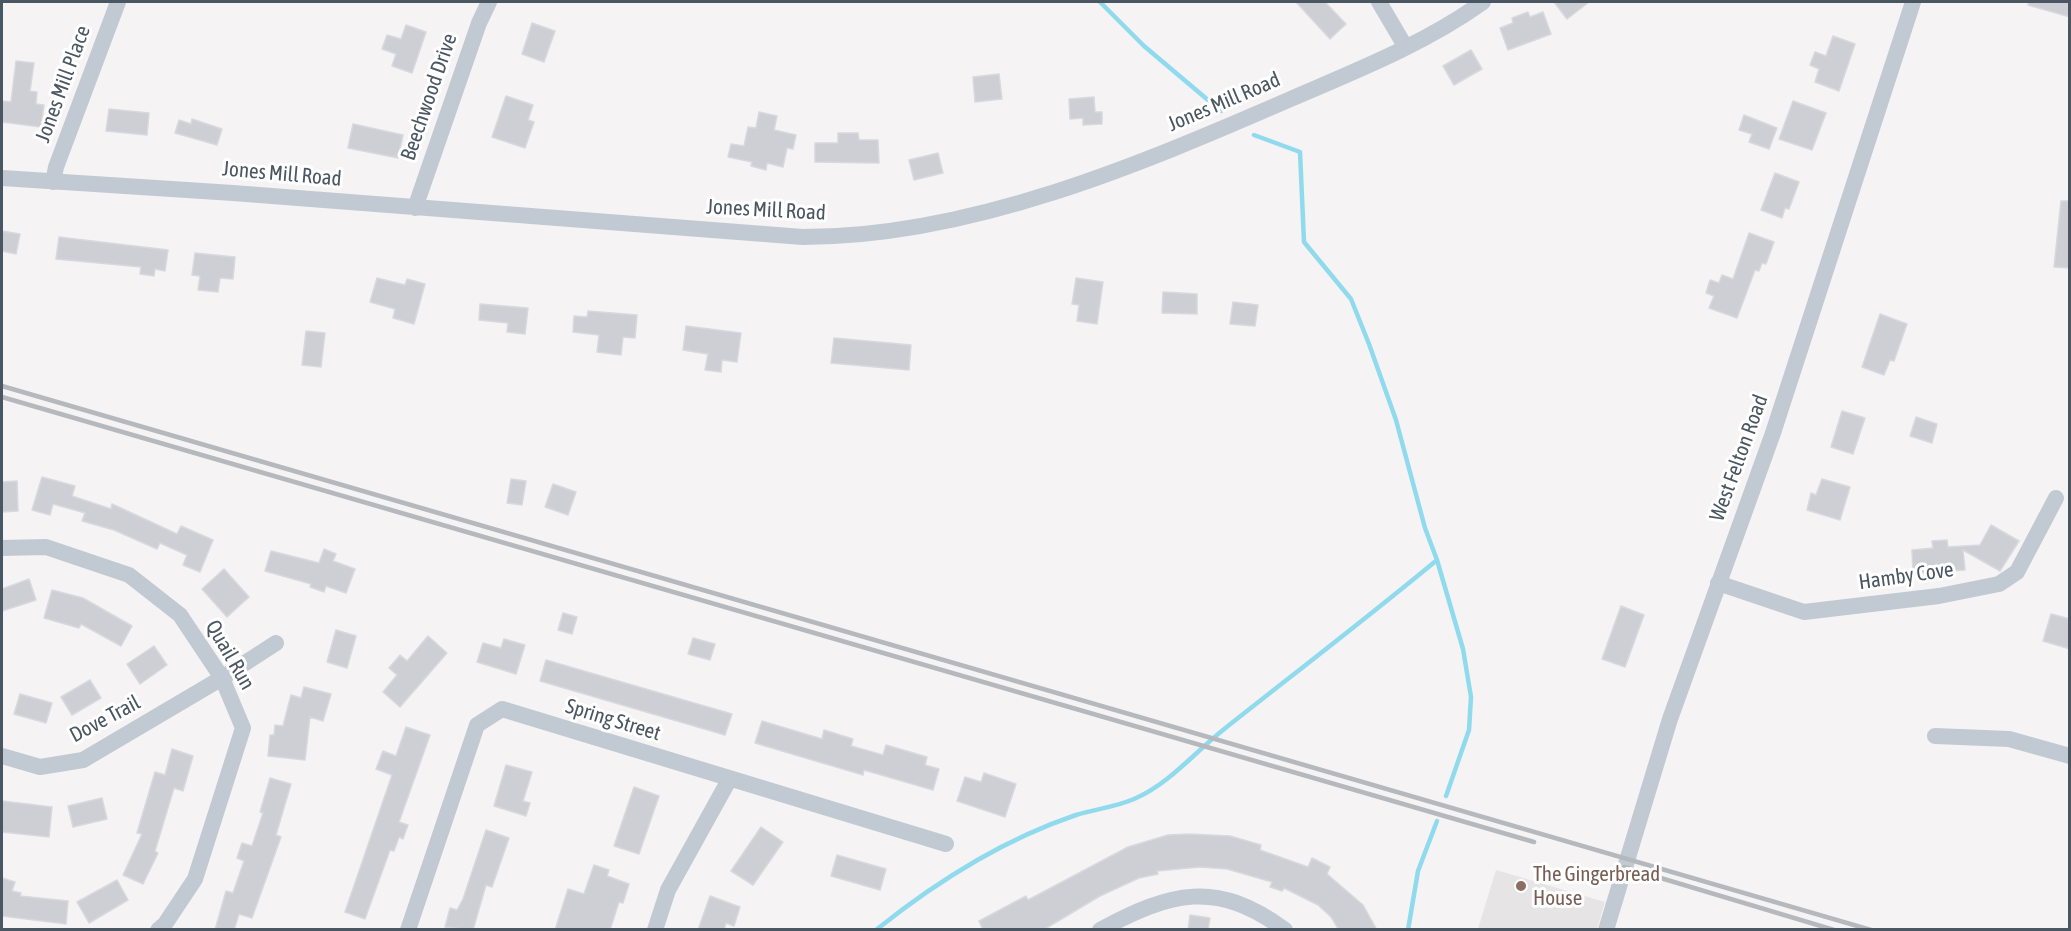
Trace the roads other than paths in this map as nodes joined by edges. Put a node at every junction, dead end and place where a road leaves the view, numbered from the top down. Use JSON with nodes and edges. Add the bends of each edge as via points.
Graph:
{"nodes":[{"id":1,"x":118,"y":2,"type":"edge"},
{"id":2,"x":489,"y":2,"type":"edge"},
{"id":3,"x":1379,"y":2,"type":"edge"},
{"id":4,"x":1483,"y":2,"type":"edge"},
{"id":5,"x":1913,"y":2,"type":"edge"},
{"id":6,"x":1405,"y":46,"type":"junction"},
{"id":7,"x":2,"y":178,"type":"edge"},
{"id":8,"x":53,"y":182,"type":"junction"},
{"id":9,"x":415,"y":208,"type":"junction"},
{"id":10,"x":2056,"y":498,"type":"dead end"},
{"id":11,"x":2,"y":548,"type":"edge"},
{"id":12,"x":1718,"y":583,"type":"junction"},
{"id":13,"x":276,"y":643,"type":"dead end"},
{"id":14,"x":222,"y":678,"type":"junction"},
{"id":15,"x":1935,"y":736,"type":"dead end"},
{"id":16,"x":2,"y":756,"type":"edge"},
{"id":17,"x":2070,"y":756,"type":"edge"},
{"id":18,"x":729,"y":780,"type":"junction"},
{"id":19,"x":946,"y":844,"type":"dead end"},
{"id":20,"x":158,"y":930,"type":"edge"},
{"id":21,"x":408,"y":930,"type":"edge"},
{"id":22,"x":655,"y":930,"type":"edge"},
{"id":23,"x":1100,"y":930,"type":"edge"},
{"id":24,"x":1285,"y":930,"type":"edge"},
{"id":25,"x":1606,"y":930,"type":"edge"}],
"edges":[{"from":1,"to":8,"type":"street","name":"Jones Mill Place"},
{"from":2,"to":9,"type":"street","name":"Beechwood Drive"},
{"from":3,"to":6,"type":"street"},
{"from":4,"to":6,"type":"street","name":"Jones Mill Road"},
{"from":5,"to":12,"type":"street","name":"West Felton Road","via":[[1773,433]]},
{"from":6,"to":9,"type":"street","name":"Jones Mill Road","via":[[1250,116],[1126,166],[998,207],[899,230],[803,237]]},
{"from":7,"to":8,"type":"street","name":"Jones Mill Road"},
{"from":8,"to":9,"type":"street","name":"Jones Mill Road"},
{"from":10,"to":12,"type":"street","name":"Hamby Cove","via":[[2017,572],[1999,584],[1940,596],[1804,612]]},
{"from":11,"to":14,"type":"street","name":"Quail Run","via":[[46,547],[129,575],[180,615]]},
{"from":12,"to":25,"type":"street","name":"West Felton Road","via":[[1670,719]]},
{"from":13,"to":14,"type":"street","name":"Dove Trail"},
{"from":14,"to":16,"type":"street","name":"Dove Trail","via":[[83,760],[40,767]]},
{"from":14,"to":20,"type":"street","name":"Quail Run","via":[[243,728],[195,879]]},
{"from":15,"to":17,"type":"street","via":[[2009,739]]},
{"from":18,"to":19,"type":"street","name":"Spring Street"},
{"from":18,"to":21,"type":"street","name":"Spring Street","via":[[502,709],[477,725]]},
{"from":18,"to":22,"type":"street","via":[[668,890]]},
{"from":23,"to":24,"type":"street","via":[[1166,899],[1197,896],[1230,899],[1251,907]]}]}
